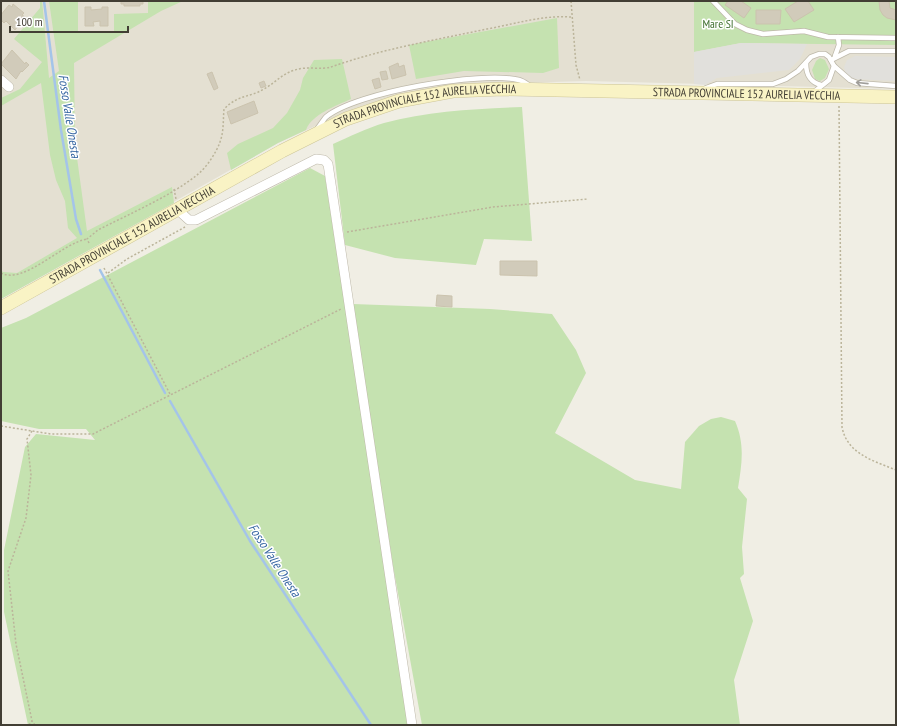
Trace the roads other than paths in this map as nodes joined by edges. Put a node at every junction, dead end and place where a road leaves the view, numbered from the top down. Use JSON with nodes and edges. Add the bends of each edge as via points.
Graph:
{"nodes":[{"id":1,"x":713,"y":1,"type":"edge"},
{"id":2,"x":838,"y":37,"type":"junction"},
{"id":3,"x":896,"y":38,"type":"edge"},
{"id":4,"x":896,"y":51,"type":"edge"},
{"id":5,"x":833,"y":58,"type":"junction"},
{"id":6,"x":806,"y":64,"type":"junction"},
{"id":7,"x":834,"y":66,"type":"junction"},
{"id":8,"x":1,"y":80,"type":"edge"},
{"id":9,"x":896,"y":86,"type":"edge"},
{"id":10,"x":9,"y":87,"type":"dead end"},
{"id":11,"x":830,"y":92,"type":"junction"},
{"id":12,"x":692,"y":94,"type":"junction"},
{"id":13,"x":896,"y":97,"type":"edge"},
{"id":14,"x":178,"y":210,"type":"junction"},
{"id":15,"x":1,"y":308,"type":"edge"},
{"id":16,"x":412,"y":725,"type":"edge"}],
"edges":[{"from":1,"to":2,"type":"lane","via":[[728,18],[748,30],[763,34],[804,31]]},
{"from":2,"to":3,"type":"lane"},
{"from":2,"to":5,"type":"lane","via":[[839,44]]},
{"from":4,"to":5,"type":"lane","via":[[849,52]]},
{"from":5,"to":6,"type":"lane","via":[[819,54],[811,57]]},
{"from":5,"to":7,"type":"lane"},
{"from":6,"to":11,"type":"lane","via":[[810,78]]},
{"from":6,"to":12,"type":"lane","via":[[786,79],[773,84],[717,84]]},
{"from":9,"to":7,"type":"lane","one_way":true,"via":[[857,83]]},
{"from":7,"to":11,"type":"lane","via":[[829,80]]},
{"from":8,"to":10,"type":"street"},
{"from":11,"to":12,"type":"main road","name":"STRADA PROVINCIALE 152 AURELIA VECCHIA","via":[[808,95]]},
{"from":11,"to":13,"type":"main road","name":"STRADA PROVINCIALE 152 AURELIA VECCHIA"},
{"from":12,"to":14,"type":"main road","name":"STRADA PROVINCIALE 152 AURELIA VECCHIA","via":[[536,90],[453,91],[400,101],[346,119],[282,151]]},
{"from":14,"to":15,"type":"main road","name":"STRADA PROVINCIALE 152 AURELIA VECCHIA"},
{"from":14,"to":16,"type":"street","via":[[189,220],[196,220],[316,159],[324,160],[330,169]]}]}
